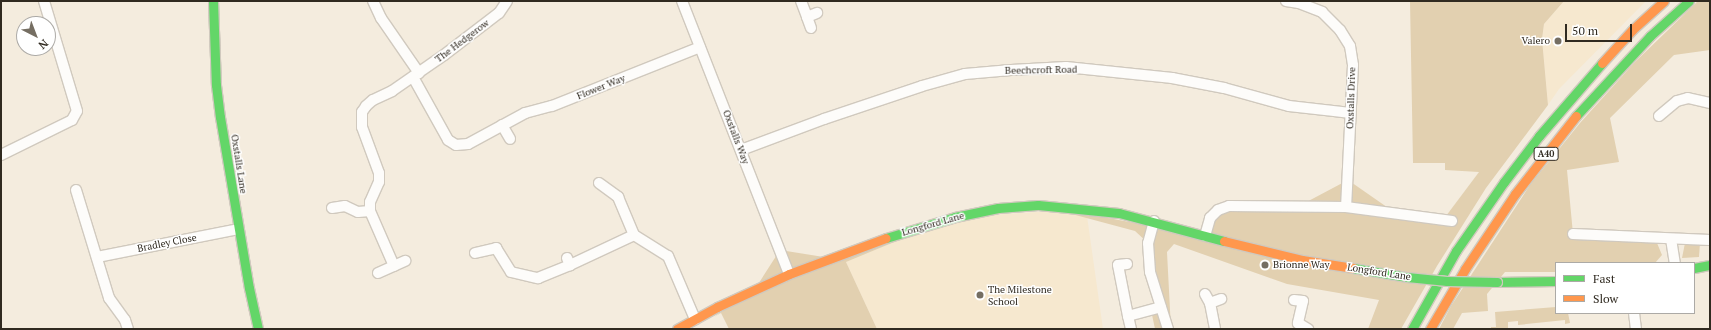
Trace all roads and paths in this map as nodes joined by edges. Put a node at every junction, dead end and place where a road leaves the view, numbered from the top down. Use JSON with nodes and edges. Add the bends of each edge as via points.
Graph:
{"nodes":[{"id":1,"x":44,"y":1,"type":"edge"},
{"id":2,"x":214,"y":1,"type":"edge"},
{"id":3,"x":373,"y":1,"type":"edge"},
{"id":4,"x":507,"y":1,"type":"edge"},
{"id":5,"x":682,"y":1,"type":"edge"},
{"id":6,"x":801,"y":1,"type":"edge"},
{"id":7,"x":1286,"y":1,"type":"edge"},
{"id":8,"x":1664,"y":1,"type":"edge"},
{"id":9,"x":1689,"y":1,"type":"edge"},
{"id":10,"x":817,"y":13,"type":"dead end"},
{"id":11,"x":807,"y":17,"type":"junction"},
{"id":12,"x":811,"y":28,"type":"dead end"},
{"id":13,"x":700,"y":47,"type":"junction"},
{"id":14,"x":416,"y":75,"type":"junction"},
{"id":15,"x":1710,"y":103,"type":"edge"},
{"id":16,"x":1351,"y":113,"type":"junction"},
{"id":17,"x":1659,"y":116,"type":"dead end"},
{"id":18,"x":502,"y":125,"type":"junction"},
{"id":19,"x":510,"y":139,"type":"dead end"},
{"id":20,"x":741,"y":150,"type":"junction"},
{"id":21,"x":1,"y":155,"type":"edge"},
{"id":22,"x":599,"y":183,"type":"dead end"},
{"id":23,"x":76,"y":190,"type":"dead end"},
{"id":24,"x":330,"y":207,"type":"dead end"},
{"id":25,"x":1346,"y":207,"type":"junction"},
{"id":26,"x":370,"y":211,"type":"junction"},
{"id":27,"x":1154,"y":221,"type":"junction"},
{"id":28,"x":1452,"y":221,"type":"dead end"},
{"id":29,"x":238,"y":229,"type":"junction"},
{"id":30,"x":1573,"y":234,"type":"dead end"},
{"id":31,"x":634,"y":235,"type":"junction"},
{"id":32,"x":1205,"y":236,"type":"junction"},
{"id":33,"x":1671,"y":239,"type":"junction"},
{"id":34,"x":1709,"y":244,"type":"edge"},
{"id":35,"x":475,"y":253,"type":"dead end"},
{"id":36,"x":97,"y":257,"type":"junction"},
{"id":37,"x":405,"y":261,"type":"dead end"},
{"id":38,"x":1675,"y":262,"type":"edge"},
{"id":39,"x":1118,"y":265,"type":"dead end"},
{"id":40,"x":1710,"y":265,"type":"edge"},
{"id":41,"x":394,"y":266,"type":"junction"},
{"id":42,"x":1695,"y":268,"type":"edge"},
{"id":43,"x":378,"y":273,"type":"dead end"},
{"id":44,"x":789,"y":274,"type":"junction"},
{"id":45,"x":1555,"y":281,"type":"edge"},
{"id":46,"x":1221,"y":299,"type":"dead end"},
{"id":47,"x":1303,"y":301,"type":"dead end"},
{"id":48,"x":1161,"y":307,"type":"junction"},
{"id":49,"x":1634,"y":314,"type":"edge"},
{"id":50,"x":1128,"y":316,"type":"junction"},
{"id":51,"x":695,"y":319,"type":"junction"},
{"id":52,"x":128,"y":329,"type":"edge"},
{"id":53,"x":258,"y":329,"type":"edge"},
{"id":54,"x":676,"y":329,"type":"edge"},
{"id":55,"x":1131,"y":329,"type":"edge"},
{"id":56,"x":1168,"y":329,"type":"edge"},
{"id":57,"x":1215,"y":329,"type":"edge"},
{"id":58,"x":1308,"y":329,"type":"edge"},
{"id":59,"x":1412,"y":329,"type":"edge"},
{"id":60,"x":1430,"y":329,"type":"edge"},
{"id":61,"x":1636,"y":329,"type":"edge"}],
"edges":[{"from":1,"to":21,"type":"street","via":[[77,111],[72,120]]},
{"from":2,"to":29,"type":"main road","name":"Oxstalls Lane","via":[[216,85]]},
{"from":3,"to":14,"type":"street","name":"Flower Way"},
{"from":4,"to":14,"type":"street","name":"The Hedgerow","via":[[499,13]]},
{"from":5,"to":13,"type":"street","name":"Oxstalls Way"},
{"from":6,"to":11,"type":"street"},
{"from":7,"to":16,"type":"street","name":"Oxstalls Drive","via":[[1322,12],[1340,30],[1350,46],[1353,65]]},
{"from":8,"to":59,"type":"main road","number":"A40","via":[[1632,30],[1579,88],[1504,182],[1456,251]]},
{"from":9,"to":60,"type":"main road","number":"A40","via":[[1650,36],[1576,116],[1507,206],[1465,269]]},
{"from":10,"to":11,"type":"street"},
{"from":11,"to":12,"type":"street"},
{"from":13,"to":18,"type":"street","name":"Flower Way","via":[[552,106],[525,112]]},
{"from":13,"to":20,"type":"street","name":"Oxstalls Way"},
{"from":14,"to":18,"type":"street","name":"Flower Way","via":[[448,140],[456,145],[468,144]]},
{"from":14,"to":26,"type":"street","name":"The Hedgerow","via":[[366,106],[361,115],[362,127],[379,173],[379,182],[370,202]]},
{"from":15,"to":17,"type":"street","via":[[1688,98],[1665,105]]},
{"from":16,"to":20,"type":"street","name":"Beechcroft Road","via":[[1289,106],[1224,88],[1172,78],[1066,67],[1011,70],[965,74],[922,86],[824,118]]},
{"from":16,"to":25,"type":"street","name":"Oxstalls Drive"},
{"from":18,"to":19,"type":"street"},
{"from":20,"to":44,"type":"street","name":"Oxstalls Way"},
{"from":22,"to":31,"type":"street","via":[[618,197]]},
{"from":23,"to":36,"type":"street","via":[[85,198]]},
{"from":24,"to":26,"type":"street","via":[[345,206],[358,212]]},
{"from":25,"to":28,"type":"street"},
{"from":25,"to":32,"type":"street","via":[[1228,206],[1218,210],[1210,218]]},
{"from":26,"to":41,"type":"street"},
{"from":27,"to":32,"type":"main road","name":"Longford Lane"},
{"from":27,"to":44,"type":"main road","name":"Longford Lane","via":[[1079,208],[1038,205],[998,208],[908,230]]},
{"from":27,"to":48,"type":"street","via":[[1148,243],[1150,272]]},
{"from":29,"to":36,"type":"street","name":"Bradley Close"},
{"from":29,"to":53,"type":"main road","name":"Oxstalls Lane"},
{"from":30,"to":33,"type":"street","via":[[1591,239]]},
{"from":31,"to":35,"type":"street","via":[[568,261],[538,278],[509,275],[500,245]]},
{"from":31,"to":51,"type":"street","via":[[668,256]]},
{"from":32,"to":45,"type":"main road","name":"Longford Lane","bridge":true,"via":[[1302,260],[1407,277],[1448,281]]},
{"from":33,"to":34,"type":"street"},
{"from":33,"to":38,"type":"street"},
{"from":36,"to":52,"type":"street","via":[[109,298],[125,320]]},
{"from":37,"to":41,"type":"street"},
{"from":39,"to":50,"type":"street"},
{"from":40,"to":42,"type":"main road"},
{"from":41,"to":43,"type":"street"},
{"from":44,"to":51,"type":"main road","name":"Longford Lane"},
{"from":46,"to":57,"type":"street","via":[[1207,299]]},
{"from":47,"to":58,"type":"street","via":[[1298,324]]},
{"from":48,"to":50,"type":"street"},
{"from":48,"to":56,"type":"street"},
{"from":49,"to":61,"type":"street"},
{"from":50,"to":55,"type":"street"},
{"from":51,"to":54,"type":"main road","name":"Longford Lane"}]}
